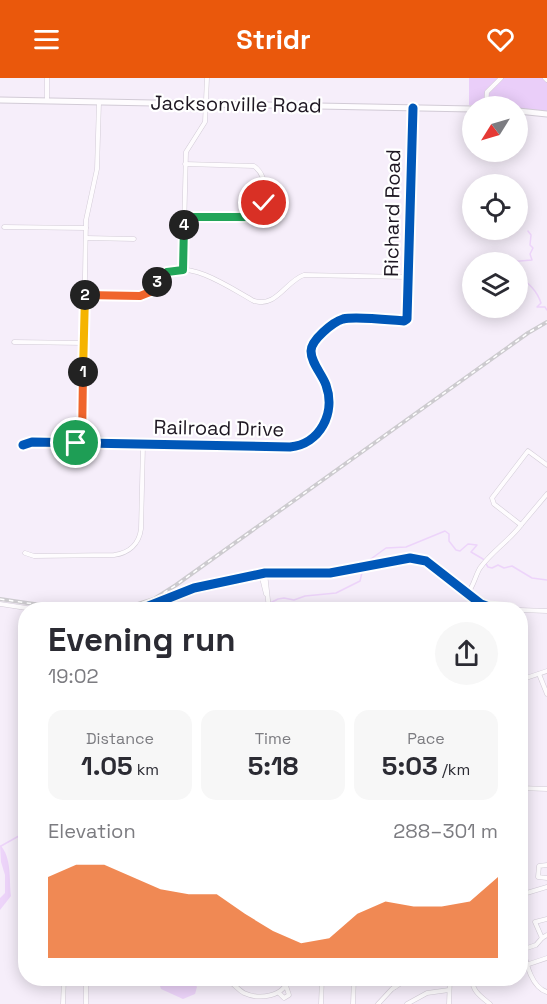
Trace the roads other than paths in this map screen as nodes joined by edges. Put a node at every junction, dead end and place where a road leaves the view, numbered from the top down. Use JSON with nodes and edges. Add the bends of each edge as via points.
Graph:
{"nodes":[{"id":1,"x":47,"y":78,"type":"edge"},
{"id":2,"x":207,"y":78,"type":"edge"},
{"id":3,"x":501,"y":78,"type":"edge"},
{"id":4,"x":487,"y":96,"type":"edge"},
{"id":5,"x":0,"y":100,"type":"edge"},
{"id":6,"x":47,"y":101,"type":"junction"},
{"id":7,"x":99,"y":102,"type":"junction"},
{"id":8,"x":206,"y":104,"type":"junction"},
{"id":9,"x":413,"y":108,"type":"junction"},
{"id":10,"x":462,"y":109,"type":"edge"},
{"id":11,"x":528,"y":112,"type":"edge"},
{"id":12,"x":547,"y":114,"type":"edge"},
{"id":13,"x":185,"y":164,"type":"junction"},
{"id":14,"x":184,"y":217,"type":"junction"},
{"id":15,"x":4,"y":227,"type":"dead end"},
{"id":16,"x":86,"y":228,"type":"junction"},
{"id":17,"x":86,"y":238,"type":"junction"},
{"id":18,"x":134,"y":239,"type":"dead end"},
{"id":19,"x":183,"y":270,"type":"junction"},
{"id":20,"x":408,"y":277,"type":"junction"},
{"id":21,"x":85,"y":295,"type":"junction"},
{"id":22,"x":407,"y":319,"type":"joint"},
{"id":23,"x":14,"y":342,"type":"dead end"},
{"id":24,"x":84,"y":343,"type":"junction"},
{"id":25,"x":82,"y":443,"type":"junction"},
{"id":26,"x":23,"y":445,"type":"dead end"},
{"id":27,"x":143,"y":445,"type":"junction"},
{"id":28,"x":547,"y":465,"type":"edge"},
{"id":29,"x":547,"y":494,"type":"edge"},
{"id":30,"x":521,"y":525,"type":"junction"},
{"id":31,"x":25,"y":553,"type":"dead end"},
{"id":32,"x":263,"y":574,"type":"junction"},
{"id":33,"x":467,"y":594,"type":"junction"},
{"id":34,"x":159,"y":602,"type":"edge"},
{"id":35,"x":267,"y":602,"type":"edge"},
{"id":36,"x":480,"y":602,"type":"edge"},
{"id":37,"x":0,"y":604,"type":"edge"},
{"id":38,"x":18,"y":607,"type":"edge"},
{"id":39,"x":528,"y":610,"type":"edge"},
{"id":40,"x":547,"y":611,"type":"edge"},
{"id":41,"x":547,"y":671,"type":"edge"},
{"id":42,"x":539,"y":674,"type":"junction"},
{"id":43,"x":528,"y":677,"type":"edge"},
{"id":44,"x":547,"y":694,"type":"edge"},
{"id":45,"x":528,"y":788,"type":"edge"},
{"id":46,"x":547,"y":789,"type":"edge"},
{"id":47,"x":547,"y":865,"type":"edge"},
{"id":48,"x":547,"y":878,"type":"edge"},
{"id":49,"x":538,"y":879,"type":"junction"},
{"id":50,"x":547,"y":887,"type":"edge"},
{"id":51,"x":538,"y":889,"type":"junction"},
{"id":52,"x":528,"y":892,"type":"edge"},
{"id":53,"x":547,"y":919,"type":"edge"},
{"id":54,"x":547,"y":935,"type":"edge"},
{"id":55,"x":542,"y":938,"type":"junction"},
{"id":56,"x":528,"y":948,"type":"edge"},
{"id":57,"x":547,"y":958,"type":"edge"},
{"id":58,"x":528,"y":962,"type":"edge"},
{"id":59,"x":529,"y":965,"type":"junction"},
{"id":60,"x":63,"y":986,"type":"edge"},
{"id":61,"x":86,"y":986,"type":"edge"},
{"id":62,"x":234,"y":986,"type":"edge"},
{"id":63,"x":286,"y":986,"type":"joint"},
{"id":64,"x":322,"y":986,"type":"edge"},
{"id":65,"x":354,"y":986,"type":"edge"},
{"id":66,"x":449,"y":986,"type":"edge"},
{"id":67,"x":473,"y":986,"type":"edge"},
{"id":68,"x":395,"y":987,"type":"edge"},
{"id":69,"x":449,"y":990,"type":"junction"},
{"id":70,"x":547,"y":992,"type":"edge"},
{"id":71,"x":279,"y":993,"type":"junction"},
{"id":72,"x":63,"y":1004,"type":"edge"},
{"id":73,"x":86,"y":1004,"type":"edge"},
{"id":74,"x":321,"y":1004,"type":"edge"},
{"id":75,"x":353,"y":1004,"type":"edge"},
{"id":76,"x":378,"y":1004,"type":"edge"},
{"id":77,"x":407,"y":1004,"type":"edge"},
{"id":78,"x":449,"y":1004,"type":"edge"},
{"id":79,"x":490,"y":1004,"type":"edge"}],
"edges":[{"from":1,"to":6,"type":"street"},
{"from":2,"to":8,"type":"street"},
{"from":3,"to":4,"type":"street"},
{"from":5,"to":6,"type":"main road","name":"Jacksonville Road"},
{"from":6,"to":7,"type":"main road","name":"Jacksonville Road"},
{"from":7,"to":8,"type":"main road","name":"Jacksonville Road"},
{"from":7,"to":16,"type":"street","via":[[97,169]]},
{"from":8,"to":9,"type":"main road","name":"Jacksonville Road"},
{"from":8,"to":13,"type":"street","via":[[205,122],[187,148]]},
{"from":9,"to":10,"type":"main road","name":"Jacksonville Road"},
{"from":9,"to":20,"type":"street","name":"Richard Road"},
{"from":11,"to":12,"type":"main road"},
{"from":13,"to":14,"type":"street"},
{"from":13,"to":14,"type":"street","via":[[254,166],[264,177],[264,203],[258,214],[248,218]]},
{"from":14,"to":19,"type":"street"},
{"from":15,"to":16,"type":"street"},
{"from":16,"to":17,"type":"street"},
{"from":17,"to":18,"type":"street"},
{"from":17,"to":21,"type":"street"},
{"from":19,"to":20,"type":"street","via":[[200,272],[262,303],[304,275]]},
{"from":19,"to":21,"type":"street","via":[[163,274],[144,295]]},
{"from":20,"to":22,"type":"street","name":"Richard Road"},
{"from":21,"to":24,"type":"street"},
{"from":22,"to":27,"type":"street","name":"Railroad Drive","via":[[342,319],[316,338],[312,353],[328,391],[327,414],[320,432],[305,443],[290,447]]},
{"from":23,"to":24,"type":"street"},
{"from":24,"to":25,"type":"street"},
{"from":25,"to":26,"type":"street","name":"Railroad Drive"},
{"from":25,"to":27,"type":"street","name":"Railroad Drive"},
{"from":27,"to":31,"type":"street","via":[[141,529],[132,547],[109,556]]},
{"from":28,"to":30,"type":"street","via":[[528,451],[492,498],[494,504]]},
{"from":29,"to":30,"type":"street"},
{"from":30,"to":33,"type":"street","via":[[480,567]]},
{"from":32,"to":33,"type":"street","via":[[330,573],[405,558],[421,559]]},
{"from":32,"to":34,"type":"street","via":[[195,588]]},
{"from":32,"to":35,"type":"street"},
{"from":33,"to":36,"type":"street"},
{"from":37,"to":38,"type":"street"},
{"from":39,"to":40,"type":"street"},
{"from":41,"to":42,"type":"street"},
{"from":42,"to":43,"type":"street"},
{"from":42,"to":44,"type":"street"},
{"from":45,"to":46,"type":"street"},
{"from":47,"to":49,"type":"street","via":[[539,866]]},
{"from":48,"to":49,"type":"street"},
{"from":49,"to":51,"type":"street"},
{"from":50,"to":51,"type":"street"},
{"from":51,"to":52,"type":"street"},
{"from":53,"to":55,"type":"street","via":[[536,922]]},
{"from":54,"to":55,"type":"street"},
{"from":55,"to":56,"type":"street"},
{"from":57,"to":59,"type":"street"},
{"from":58,"to":59,"type":"street"},
{"from":59,"to":70,"type":"street","via":[[536,986]]},
{"from":60,"to":72,"type":"street"},
{"from":61,"to":73,"type":"street"},
{"from":62,"to":71,"type":"street","via":[[250,995]]},
{"from":63,"to":71,"type":"street"},
{"from":63,"to":71,"type":"street","via":[[289,995],[284,998]]},
{"from":64,"to":74,"type":"street"},
{"from":65,"to":75,"type":"street"},
{"from":66,"to":69,"type":"street"},
{"from":67,"to":79,"type":"street"},
{"from":68,"to":76,"type":"street"},
{"from":69,"to":77,"type":"street","via":[[427,993]]},
{"from":69,"to":78,"type":"street"}]}
